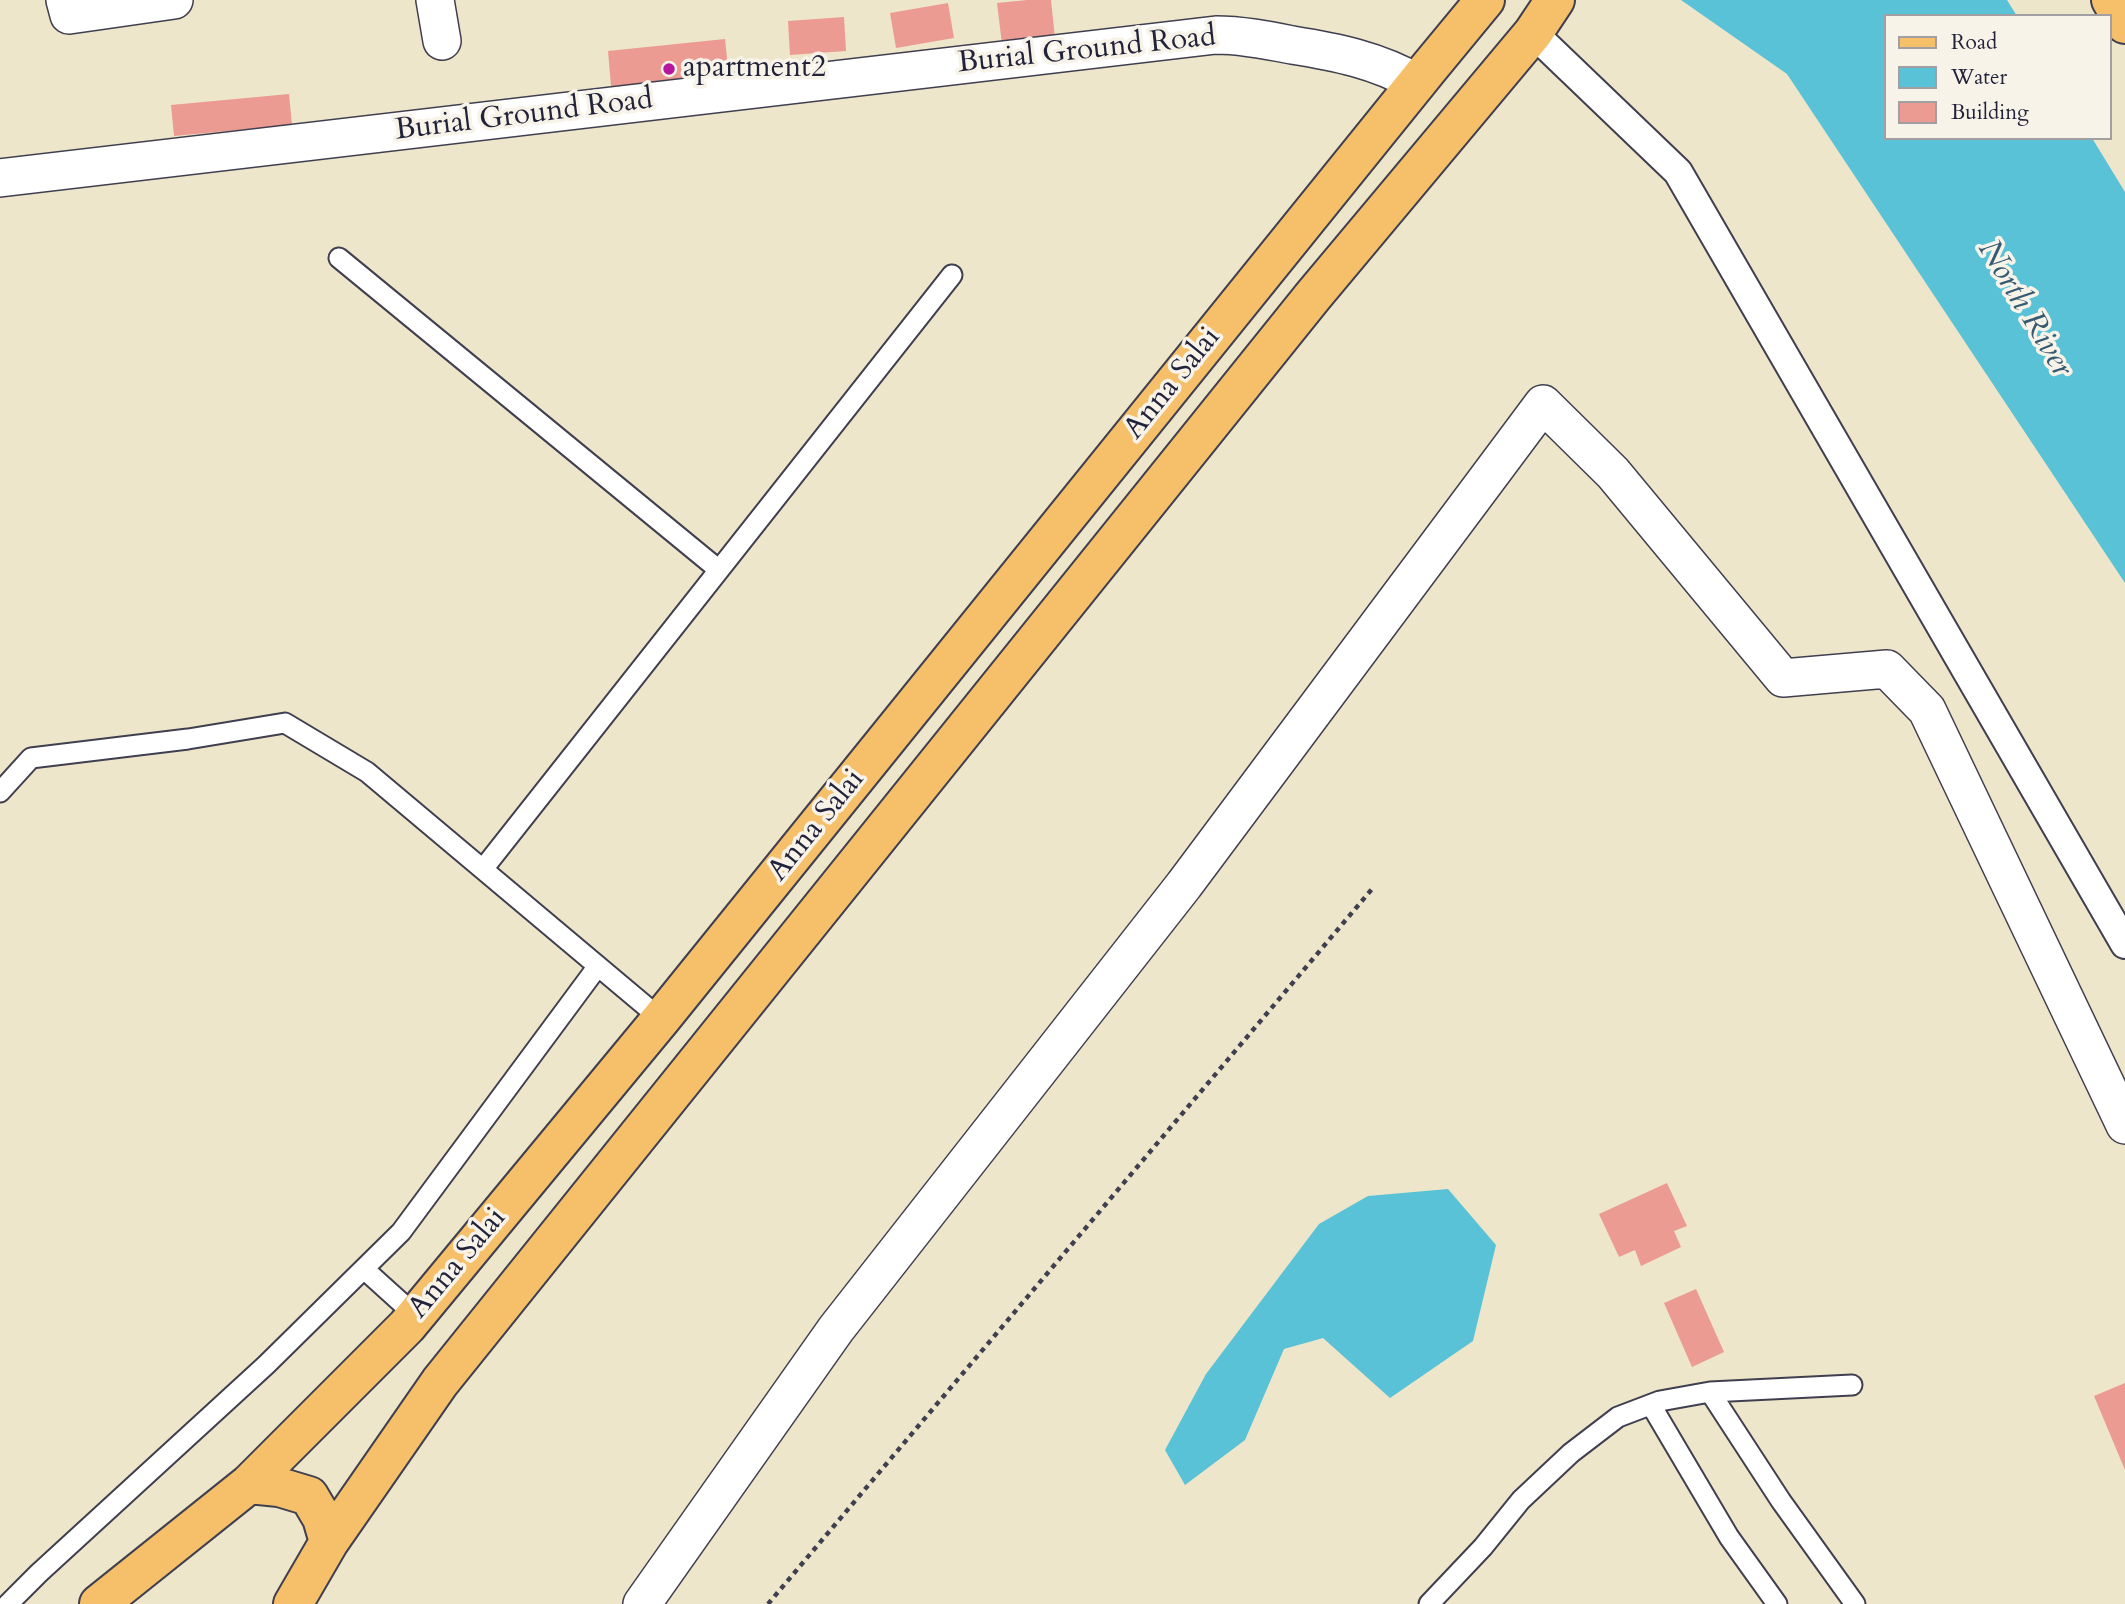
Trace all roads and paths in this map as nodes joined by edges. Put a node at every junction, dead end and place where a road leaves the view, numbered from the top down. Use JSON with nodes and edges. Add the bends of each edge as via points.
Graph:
{"nodes":[{"id":1,"x":65,"y":0,"type":"edge"},
{"id":2,"x":174,"y":0,"type":"edge"},
{"id":3,"x":435,"y":0,"type":"edge"},
{"id":4,"x":1485,"y":0,"type":"edge"},
{"id":5,"x":1555,"y":0,"type":"edge"},
{"id":6,"x":2111,"y":0,"type":"edge"},
{"id":7,"x":2125,"y":24,"type":"edge"},
{"id":8,"x":1533,"y":33,"type":"junction"},
{"id":9,"x":442,"y":41,"type":"dead end"},
{"id":10,"x":1416,"y":83,"type":"junction"},
{"id":11,"x":0,"y":178,"type":"edge"},
{"id":12,"x":339,"y":258,"type":"dead end"},
{"id":13,"x":952,"y":275,"type":"dead end"},
{"id":14,"x":719,"y":570,"type":"junction"},
{"id":15,"x":0,"y":792,"type":"edge"},
{"id":16,"x":483,"y":869,"type":"junction"},
{"id":17,"x":1372,"y":889,"type":"dead end"},
{"id":18,"x":2125,"y":944,"type":"edge"},
{"id":19,"x":598,"y":966,"type":"junction"},
{"id":20,"x":661,"y":1019,"type":"junction"},
{"id":21,"x":2125,"y":1125,"type":"edge"},
{"id":22,"x":364,"y":1269,"type":"junction"},
{"id":23,"x":416,"y":1316,"type":"junction"},
{"id":24,"x":1852,"y":1385,"type":"dead end"},
{"id":25,"x":1710,"y":1392,"type":"junction"},
{"id":26,"x":1651,"y":1405,"type":"junction"},
{"id":27,"x":249,"y":1484,"type":"junction"},
{"id":28,"x":329,"y":1542,"type":"junction"},
{"id":29,"x":8,"y":1604,"type":"edge"},
{"id":30,"x":99,"y":1604,"type":"edge"},
{"id":31,"x":293,"y":1604,"type":"edge"},
{"id":32,"x":642,"y":1604,"type":"edge"},
{"id":33,"x":768,"y":1604,"type":"edge"},
{"id":34,"x":1429,"y":1604,"type":"edge"},
{"id":35,"x":1777,"y":1604,"type":"edge"},
{"id":36,"x":1855,"y":1604,"type":"edge"}],
"edges":[{"from":1,"to":2,"type":"street","via":[[69,15]]},
{"from":3,"to":9,"type":"street"},
{"from":4,"to":10,"type":"main road","name":"Anna Salai"},
{"from":5,"to":8,"type":"main road","name":"Anna Salai"},
{"from":6,"to":7,"type":"main road"},
{"from":8,"to":18,"type":"street","via":[[1678,172]]},
{"from":8,"to":28,"type":"main road","name":"Anna Salai","via":[[1313,296],[440,1382]]},
{"from":10,"to":11,"type":"street","name":"Burial Ground Road","via":[[1354,56],[1216,35]]},
{"from":10,"to":20,"type":"main road","name":"Anna Salai"},
{"from":12,"to":14,"type":"lane"},
{"from":13,"to":14,"type":"lane"},
{"from":14,"to":16,"type":"lane"},
{"from":15,"to":16,"type":"lane","via":[[31,758],[285,723],[367,772]]},
{"from":16,"to":19,"type":"lane"},
{"from":17,"to":33,"type":"path"},
{"from":19,"to":20,"type":"lane"},
{"from":19,"to":22,"type":"lane","via":[[401,1232]]},
{"from":20,"to":23,"type":"main road","name":"Anna Salai"},
{"from":21,"to":32,"type":"street","via":[[1927,710],[1887,669],[1783,678],[1614,473],[1543,404],[1184,885],[836,1329]]},
{"from":22,"to":23,"type":"lane"},
{"from":22,"to":29,"type":"lane"},
{"from":23,"to":27,"type":"main road","name":"Anna Salai"},
{"from":24,"to":25,"type":"lane"},
{"from":25,"to":26,"type":"lane"},
{"from":25,"to":36,"type":"lane"},
{"from":26,"to":34,"type":"lane","via":[[1618,1418],[1571,1453],[1521,1500]]},
{"from":26,"to":35,"type":"lane","via":[[1729,1537]]},
{"from":27,"to":28,"type":"main road","via":[[309,1496]]},
{"from":27,"to":30,"type":"main road","name":"Anna Salai"},
{"from":28,"to":31,"type":"main road","name":"Anna Salai"}]}
